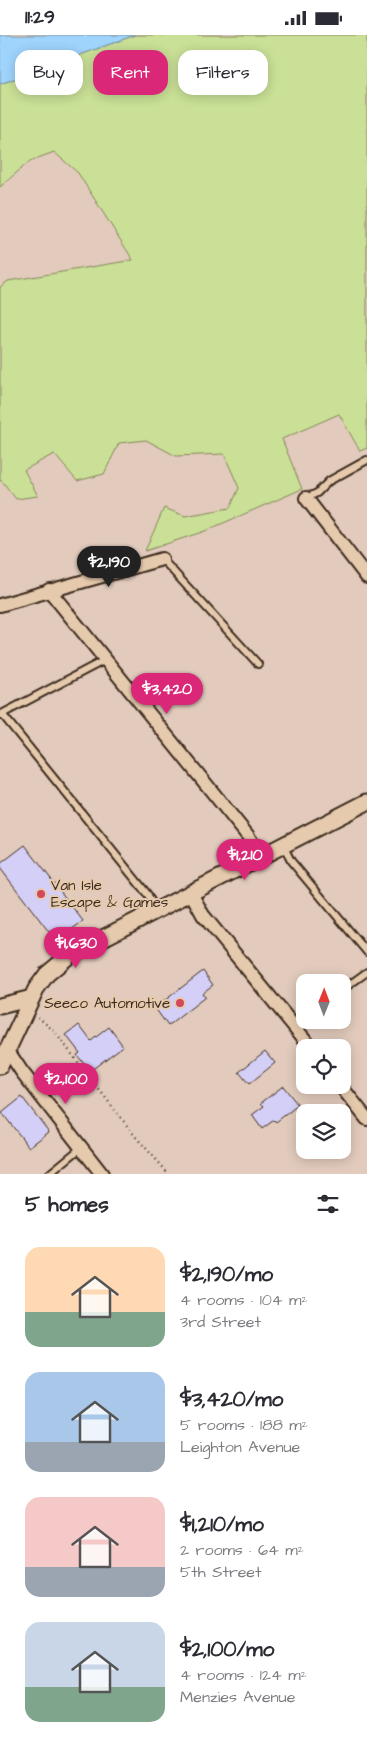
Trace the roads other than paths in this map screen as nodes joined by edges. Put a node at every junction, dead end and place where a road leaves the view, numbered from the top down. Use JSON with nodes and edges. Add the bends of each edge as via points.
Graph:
{"nodes":[{"id":1,"x":367,"y":460,"type":"edge"},
{"id":2,"x":306,"y":498,"type":"joint"},
{"id":3,"x":162,"y":559,"type":"joint"},
{"id":4,"x":367,"y":577,"type":"edge"},
{"id":5,"x":49,"y":591,"type":"junction"},
{"id":6,"x":0,"y":605,"type":"edge"},
{"id":7,"x":105,"y":660,"type":"junction"},
{"id":8,"x":258,"y":664,"type":"dead end"},
{"id":9,"x":1,"y":714,"type":"edge"},
{"id":10,"x":367,"y":802,"type":"edge"},
{"id":11,"x":282,"y":845,"type":"junction"},
{"id":12,"x":260,"y":856,"type":"junction"},
{"id":13,"x":191,"y":893,"type":"junction"},
{"id":14,"x":156,"y":911,"type":"junction"},
{"id":15,"x":367,"y":952,"type":"edge"},
{"id":16,"x":367,"y":972,"type":"edge"},
{"id":17,"x":351,"y":984,"type":"edge"},
{"id":18,"x":30,"y":1003,"type":"junction"},
{"id":19,"x":0,"y":1006,"type":"edge"},
{"id":20,"x":296,"y":1019,"type":"edge"},
{"id":21,"x":4,"y":1045,"type":"edge"},
{"id":22,"x":0,"y":1066,"type":"edge"},
{"id":23,"x":349,"y":1094,"type":"edge"},
{"id":24,"x":364,"y":1110,"type":"edge"},
{"id":25,"x":82,"y":1147,"type":"junction"},
{"id":26,"x":49,"y":1174,"type":"edge"},
{"id":27,"x":102,"y":1174,"type":"edge"}],
"edges":[{"from":1,"to":2,"type":"lane"},
{"from":2,"to":4,"type":"street"},
{"from":3,"to":5,"type":"street"},
{"from":3,"to":8,"type":"lane"},
{"from":5,"to":6,"type":"street"},
{"from":5,"to":7,"type":"street"},
{"from":7,"to":9,"type":"lane"},
{"from":7,"to":12,"type":"street","via":[[248,835]]},
{"from":9,"to":14,"type":"lane","via":[[148,895]]},
{"from":10,"to":11,"type":"street"},
{"from":11,"to":12,"type":"street"},
{"from":11,"to":15,"type":"lane","via":[[291,861]]},
{"from":12,"to":13,"type":"street"},
{"from":13,"to":14,"type":"street"},
{"from":13,"to":20,"type":"street","via":[[203,915]]},
{"from":14,"to":18,"type":"street","via":[[70,955],[47,974]]},
{"from":16,"to":17,"type":"lane"},
{"from":18,"to":19,"type":"street"},
{"from":18,"to":21,"type":"street"},
{"from":21,"to":22,"type":"street"},
{"from":21,"to":25,"type":"street"},
{"from":23,"to":24,"type":"street"},
{"from":25,"to":26,"type":"lane"},
{"from":25,"to":27,"type":"street"}]}
